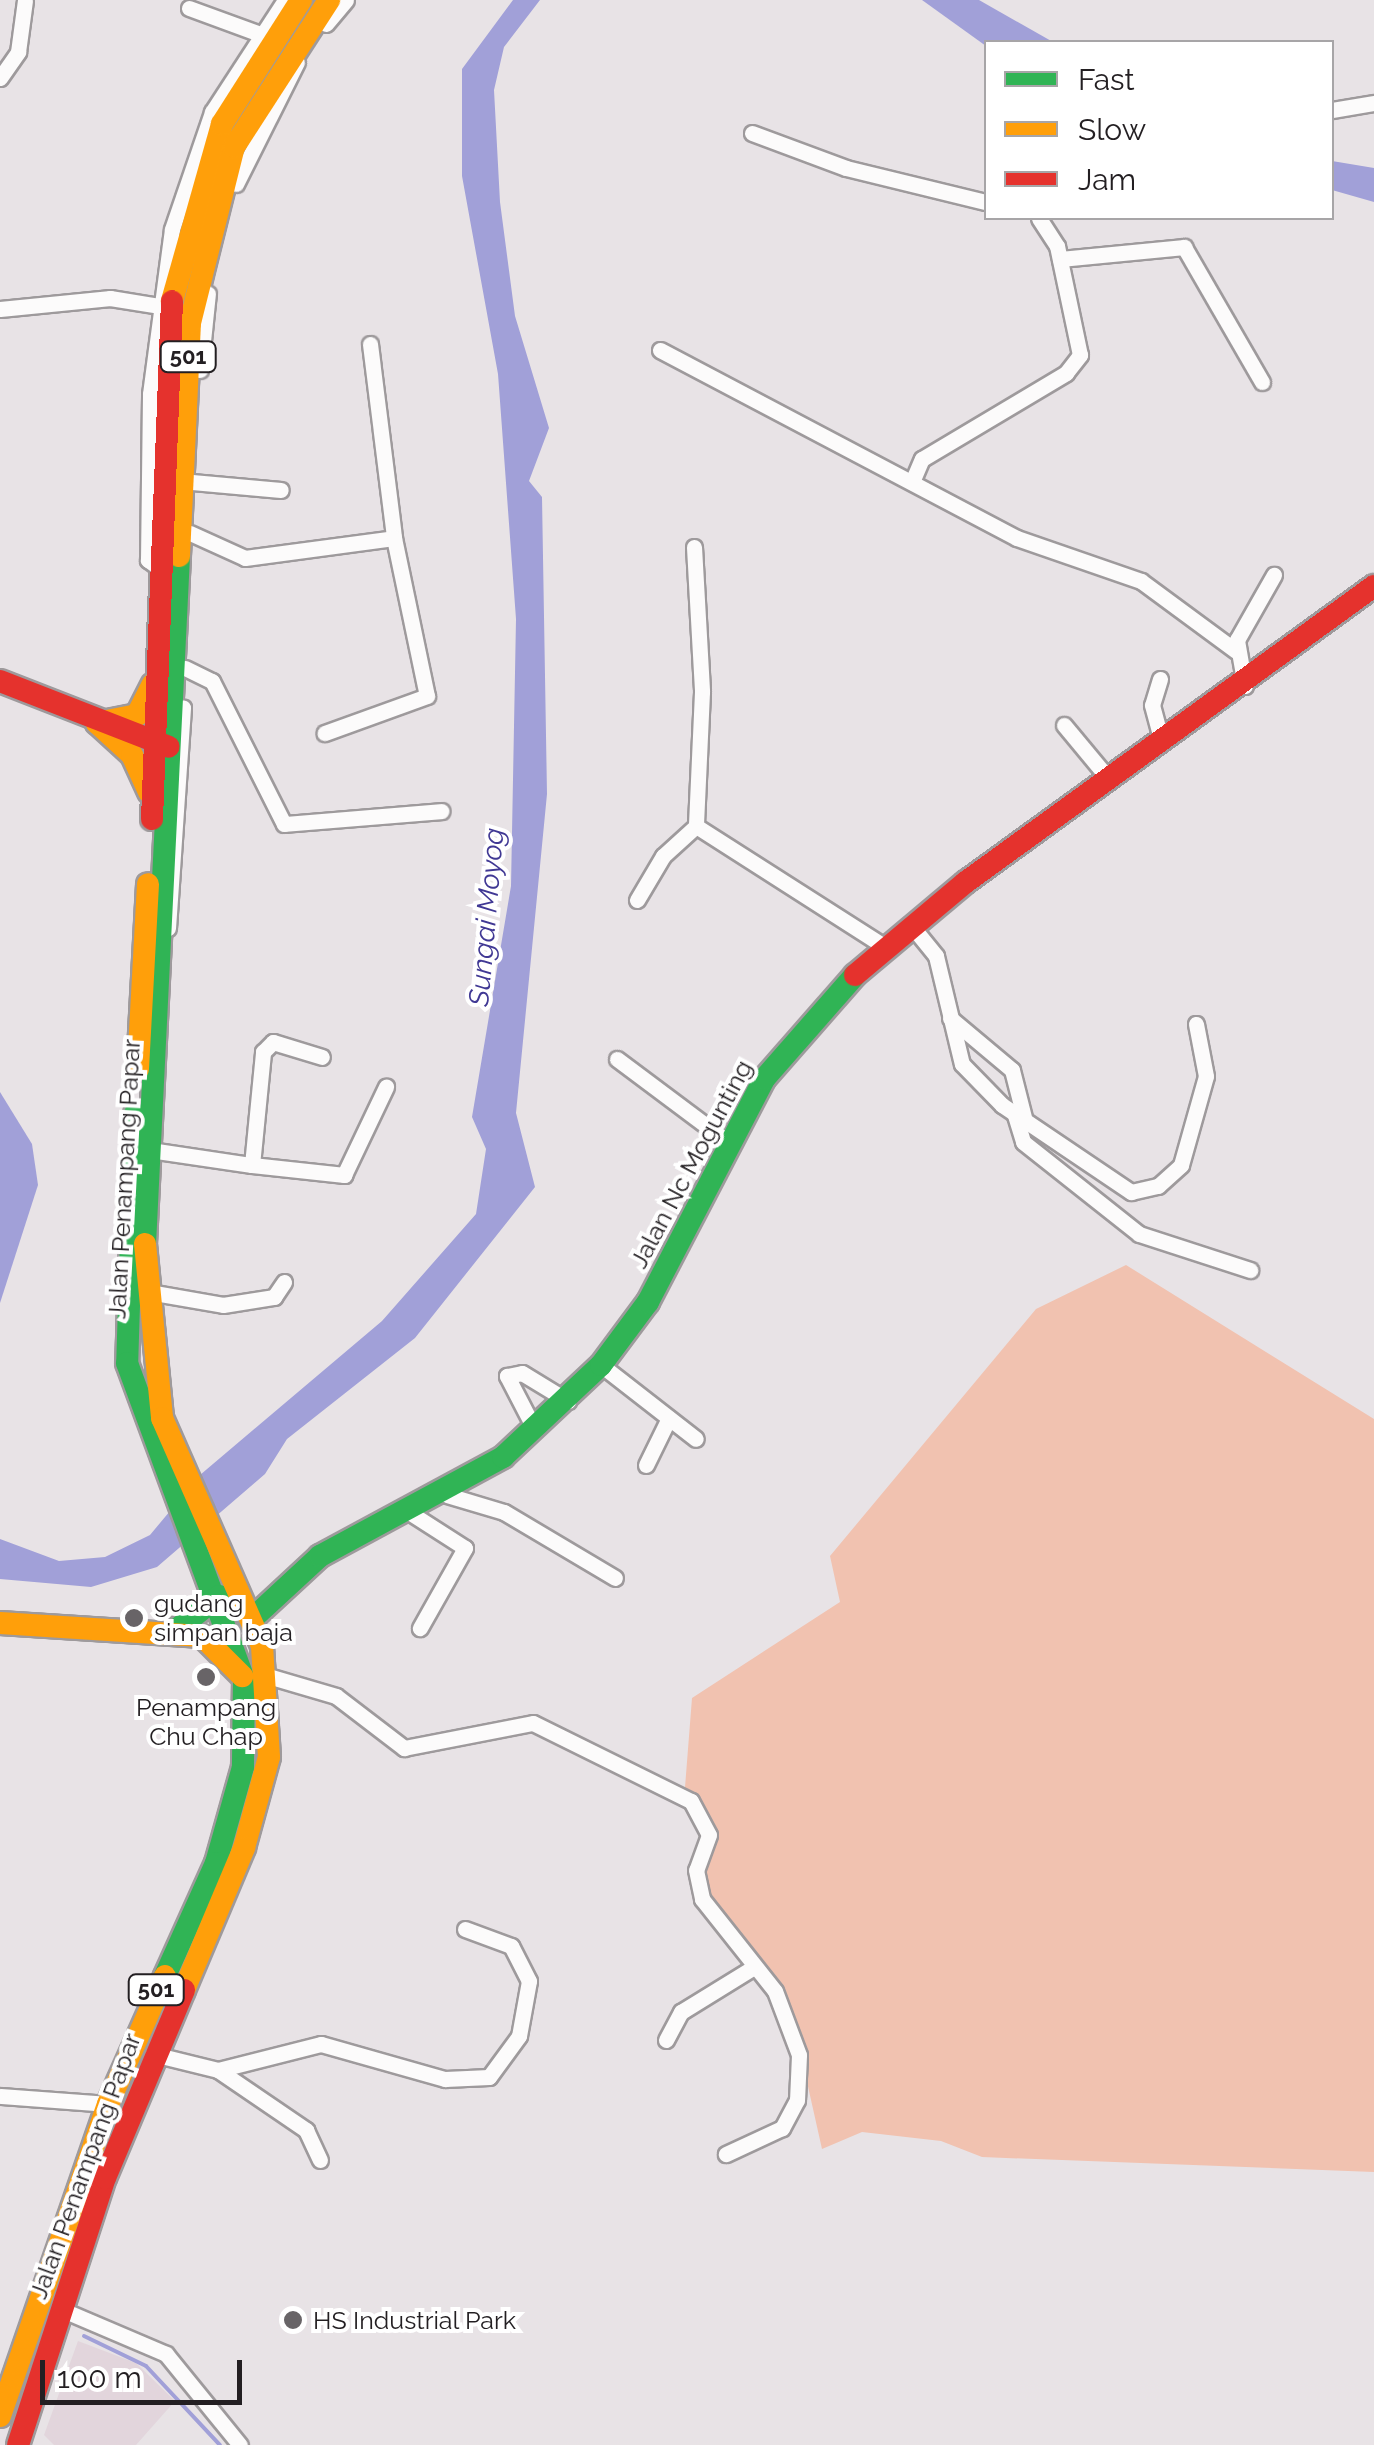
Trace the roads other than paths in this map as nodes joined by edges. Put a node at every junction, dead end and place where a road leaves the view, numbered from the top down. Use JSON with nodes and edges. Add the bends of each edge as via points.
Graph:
{"nodes":[{"id":1,"x":25,"y":0,"type":"edge"},
{"id":2,"x":284,"y":0,"type":"edge"},
{"id":3,"x":300,"y":0,"type":"edge"},
{"id":4,"x":329,"y":0,"type":"edge"},
{"id":5,"x":346,"y":0,"type":"edge"},
{"id":6,"x":189,"y":8,"type":"dead end"},
{"id":7,"x":260,"y":34,"type":"junction"},
{"id":8,"x":0,"y":78,"type":"edge"},
{"id":9,"x":1374,"y":103,"type":"edge"},
{"id":10,"x":1334,"y":110,"type":"edge"},
{"id":11,"x":752,"y":133,"type":"dead end"},
{"id":12,"x":984,"y":201,"type":"edge"},
{"id":13,"x":1040,"y":220,"type":"edge"},
{"id":14,"x":1060,"y":259,"type":"junction"},
{"id":15,"x":160,"y":306,"type":"junction"},
{"id":16,"x":0,"y":309,"type":"edge"},
{"id":17,"x":370,"y":344,"type":"dead end"},
{"id":18,"x":660,"y":350,"type":"dead end"},
{"id":19,"x":1262,"y":382,"type":"dead end"},
{"id":20,"x":192,"y":482,"type":"junction"},
{"id":21,"x":912,"y":482,"type":"junction"},
{"id":22,"x":281,"y":490,"type":"dead end"},
{"id":23,"x":190,"y":534,"type":"junction"},
{"id":24,"x":394,"y":538,"type":"junction"},
{"id":25,"x":694,"y":547,"type":"dead end"},
{"id":26,"x":159,"y":568,"type":"junction"},
{"id":27,"x":1274,"y":575,"type":"dead end"},
{"id":28,"x":1374,"y":586,"type":"edge"},
{"id":29,"x":1236,"y":651,"type":"junction"},
{"id":30,"x":184,"y":668,"type":"junction"},
{"id":31,"x":155,"y":678,"type":"junction"},
{"id":32,"x":1160,"y":679,"type":"dead end"},
{"id":33,"x":0,"y":681,"type":"edge"},
{"id":34,"x":1245,"y":686,"type":"junction"},
{"id":35,"x":97,"y":723,"type":"junction"},
{"id":36,"x":1064,"y":726,"type":"dead end"},
{"id":37,"x":325,"y":733,"type":"dead end"},
{"id":38,"x":1160,"y":738,"type":"junction"},
{"id":39,"x":163,"y":745,"type":"junction"},
{"id":40,"x":1108,"y":778,"type":"junction"},
{"id":41,"x":152,"y":802,"type":"junction"},
{"id":42,"x":441,"y":811,"type":"dead end"},
{"id":43,"x":696,"y":826,"type":"junction"},
{"id":44,"x":637,"y":900,"type":"dead end"},
{"id":45,"x":911,"y":925,"type":"junction"},
{"id":46,"x":163,"y":940,"type":"junction"},
{"id":47,"x":886,"y":947,"type":"junction"},
{"id":48,"x":950,"y":1018,"type":"junction"},
{"id":49,"x":1196,"y":1024,"type":"dead end"},
{"id":50,"x":322,"y":1057,"type":"dead end"},
{"id":51,"x":616,"y":1059,"type":"dead end"},
{"id":52,"x":386,"y":1087,"type":"dead end"},
{"id":53,"x":1019,"y":1115,"type":"junction"},
{"id":54,"x":728,"y":1142,"type":"junction"},
{"id":55,"x":150,"y":1150,"type":"junction"},
{"id":56,"x":252,"y":1165,"type":"junction"},
{"id":57,"x":1250,"y":1270,"type":"dead end"},
{"id":58,"x":284,"y":1282,"type":"dead end"},
{"id":59,"x":142,"y":1291,"type":"junction"},
{"id":60,"x":601,"y":1365,"type":"junction"},
{"id":61,"x":568,"y":1401,"type":"junction"},
{"id":62,"x":669,"y":1418,"type":"junction"},
{"id":63,"x":535,"y":1430,"type":"junction"},
{"id":64,"x":696,"y":1439,"type":"dead end"},
{"id":65,"x":646,"y":1465,"type":"dead end"},
{"id":66,"x":174,"y":1471,"type":"junction"},
{"id":67,"x":447,"y":1495,"type":"junction"},
{"id":68,"x":412,"y":1514,"type":"junction"},
{"id":69,"x":614,"y":1578,"type":"dead end"},
{"id":70,"x":219,"y":1596,"type":"junction"},
{"id":71,"x":252,"y":1619,"type":"junction"},
{"id":72,"x":0,"y":1623,"type":"edge"},
{"id":73,"x":420,"y":1628,"type":"dead end"},
{"id":74,"x":176,"y":1630,"type":"junction"},
{"id":75,"x":268,"y":1676,"type":"junction"},
{"id":76,"x":244,"y":1679,"type":"junction"},
{"id":77,"x":465,"y":1928,"type":"dead end"},
{"id":78,"x":754,"y":1967,"type":"junction"},
{"id":79,"x":666,"y":2040,"type":"dead end"},
{"id":80,"x":153,"y":2054,"type":"junction"},
{"id":81,"x":218,"y":2070,"type":"junction"},
{"id":82,"x":0,"y":2096,"type":"edge"},
{"id":83,"x":108,"y":2104,"type":"junction"},
{"id":84,"x":726,"y":2154,"type":"dead end"},
{"id":85,"x":320,"y":2160,"type":"dead end"},
{"id":86,"x":63,"y":2310,"type":"junction"},
{"id":87,"x":20,"y":2361,"type":"junction"},
{"id":88,"x":0,"y":2381,"type":"edge"},
{"id":89,"x":36,"y":2385,"type":"junction"},
{"id":90,"x":0,"y":2416,"type":"edge"},
{"id":91,"x":18,"y":2445,"type":"edge"},
{"id":92,"x":28,"y":2445,"type":"edge"},
{"id":93,"x":240,"y":2445,"type":"edge"}],
"edges":[{"from":1,"to":8,"type":"street","via":[[15,60]]},
{"from":2,"to":7,"type":"street"},
{"from":3,"to":26,"type":"main road","name":"Jalan Penampang Papar","number":"501","via":[[222,124],[193,204],[171,303]]},
{"from":4,"to":39,"type":"main road","name":"Jalan Penampang Papar","number":"501","via":[[271,76],[234,147],[196,286]]},
{"from":5,"to":20,"type":"street","via":[[282,84],[224,220],[208,296]]},
{"from":6,"to":7,"type":"street"},
{"from":7,"to":15,"type":"street","via":[[197,150]]},
{"from":9,"to":10,"type":"street"},
{"from":11,"to":12,"type":"street"},
{"from":13,"to":14,"type":"street"},
{"from":14,"to":19,"type":"street","via":[[1184,247]]},
{"from":14,"to":21,"type":"street","via":[[1082,340],[1074,365],[922,459]]},
{"from":15,"to":16,"type":"street","via":[[110,298]]},
{"from":15,"to":26,"type":"street","via":[[148,560]]},
{"from":17,"to":24,"type":"street"},
{"from":18,"to":21,"type":"street"},
{"from":20,"to":22,"type":"street"},
{"from":20,"to":23,"type":"street"},
{"from":21,"to":29,"type":"street","via":[[1018,538],[1141,581]]},
{"from":23,"to":24,"type":"street","via":[[245,558]]},
{"from":23,"to":30,"type":"street"},
{"from":24,"to":37,"type":"street","via":[[427,696]]},
{"from":25,"to":43,"type":"street","via":[[702,692]]},
{"from":26,"to":31,"type":"main road","name":"Jalan Penampang Papar","number":"501"},
{"from":27,"to":29,"type":"street"},
{"from":28,"to":34,"type":"main road","name":"Jalan Nc Mogunting"},
{"from":29,"to":34,"type":"street"},
{"from":30,"to":42,"type":"street","via":[[212,681],[284,824]]},
{"from":30,"to":46,"type":"street","via":[[178,881]]},
{"from":31,"to":35,"type":"main road","via":[[138,714]]},
{"from":31,"to":39,"type":"main road","name":"Jalan Penampang Papar","number":"501"},
{"from":32,"to":38,"type":"street","via":[[1152,705]]},
{"from":33,"to":35,"type":"main road"},
{"from":34,"to":38,"type":"main road","name":"Jalan Nc Mogunting"},
{"from":35,"to":39,"type":"main road"},
{"from":35,"to":41,"type":"main road","via":[[132,755]]},
{"from":36,"to":40,"type":"street"},
{"from":38,"to":40,"type":"main road","name":"Jalan Nc Mogunting"},
{"from":39,"to":41,"type":"main road","name":"Jalan Penampang Papar","number":"501"},
{"from":39,"to":46,"type":"main road","name":"Jalan Penampang Papar","number":"501"},
{"from":40,"to":45,"type":"main road","name":"Jalan Nc Mogunting"},
{"from":41,"to":66,"type":"main road","name":"Jalan Penampang Papar","number":"501","via":[[124,1335],[135,1397]]},
{"from":43,"to":44,"type":"street","via":[[663,856]]},
{"from":43,"to":47,"type":"street"},
{"from":45,"to":47,"type":"main road","name":"Jalan Nc Mogunting"},
{"from":45,"to":48,"type":"street","via":[[936,956]]},
{"from":46,"to":55,"type":"main road","name":"Jalan Penampang Papar","number":"501"},
{"from":47,"to":54,"type":"main road","name":"Jalan Nc Mogunting","via":[[778,1058]]},
{"from":48,"to":53,"type":"street","via":[[962,1064]]},
{"from":48,"to":53,"type":"street","via":[[1012,1070]]},
{"from":49,"to":53,"type":"street","via":[[1206,1076],[1181,1165],[1158,1186],[1123,1187]]},
{"from":50,"to":56,"type":"street","via":[[273,1042],[263,1052]]},
{"from":51,"to":54,"type":"street"},
{"from":52,"to":56,"type":"street","via":[[344,1175]]},
{"from":53,"to":57,"type":"street","via":[[1024,1142],[1139,1234]]},
{"from":54,"to":60,"type":"main road","name":"Jalan Nc Mogunting","via":[[648,1302]]},
{"from":55,"to":56,"type":"street"},
{"from":55,"to":59,"type":"main road","name":"Jalan Penampang Papar","number":"501"},
{"from":58,"to":59,"type":"street","via":[[274,1296],[223,1305]]},
{"from":59,"to":66,"type":"main road","name":"Jalan Penampang Papar","number":"501","via":[[148,1370]]},
{"from":60,"to":61,"type":"main road","name":"Jalan Nc Mogunting"},
{"from":60,"to":62,"type":"street"},
{"from":61,"to":63,"type":"main road","name":"Jalan Nc Mogunting"},
{"from":61,"to":63,"type":"street","via":[[522,1373],[507,1376]]},
{"from":62,"to":64,"type":"street"},
{"from":62,"to":65,"type":"street"},
{"from":63,"to":67,"type":"main road","name":"Jalan Nc Mogunting"},
{"from":66,"to":70,"type":"main road","name":"Jalan Penampang Papar","number":"501"},
{"from":66,"to":71,"type":"main road","name":"Jalan Penampang Papar","number":"501"},
{"from":67,"to":68,"type":"main road","name":"Jalan Nc Mogunting"},
{"from":67,"to":69,"type":"street","via":[[504,1512]]},
{"from":68,"to":71,"type":"main road","name":"Jalan Nc Mogunting","via":[[320,1556]]},
{"from":68,"to":73,"type":"street","via":[[465,1548]]},
{"from":70,"to":74,"type":"main road"},
{"from":70,"to":76,"type":"main road","name":"Jalan Penampang Papar","number":"501"},
{"from":71,"to":75,"type":"main road","name":"Jalan Penampang Papar","number":"501"},
{"from":72,"to":74,"type":"main road","via":[[72,1633]]},
{"from":74,"to":76,"type":"main road","via":[[221,1647]]},
{"from":75,"to":78,"type":"street","via":[[336,1696],[404,1748],[533,1722],[683,1794],[708,1825],[696,1870],[702,1899]]},
{"from":75,"to":80,"type":"main road","name":"Jalan Penampang Papar","number":"501","via":[[269,1756],[256,1813]]},
{"from":76,"to":83,"type":"main road","name":"Jalan Penampang Papar","number":"501","via":[[232,1813]]},
{"from":77,"to":81,"type":"street","via":[[511,1946],[529,1980],[519,2036],[489,2076],[445,2079],[321,2044]]},
{"from":78,"to":79,"type":"street","via":[[681,2012]]},
{"from":78,"to":84,"type":"street","via":[[794,2026],[796,2100],[774,2135]]},
{"from":80,"to":81,"type":"street"},
{"from":80,"to":86,"type":"main road","name":"Jalan Penampang Papar","number":"501"},
{"from":81,"to":85,"type":"street","via":[[306,2130]]},
{"from":82,"to":83,"type":"street"},
{"from":83,"to":87,"type":"main road","name":"Jalan Penampang Papar","number":"501"},
{"from":86,"to":89,"type":"main road","name":"Jalan Penampang Papar","number":"501"},
{"from":86,"to":93,"type":"street","via":[[166,2354]]},
{"from":87,"to":88,"type":"main road"},
{"from":87,"to":90,"type":"main road","name":"Jalan Penampang Papar","number":"501"},
{"from":89,"to":91,"type":"main road","name":"Jalan Penampang Papar","number":"501"},
{"from":89,"to":92,"type":"main road"}]}
